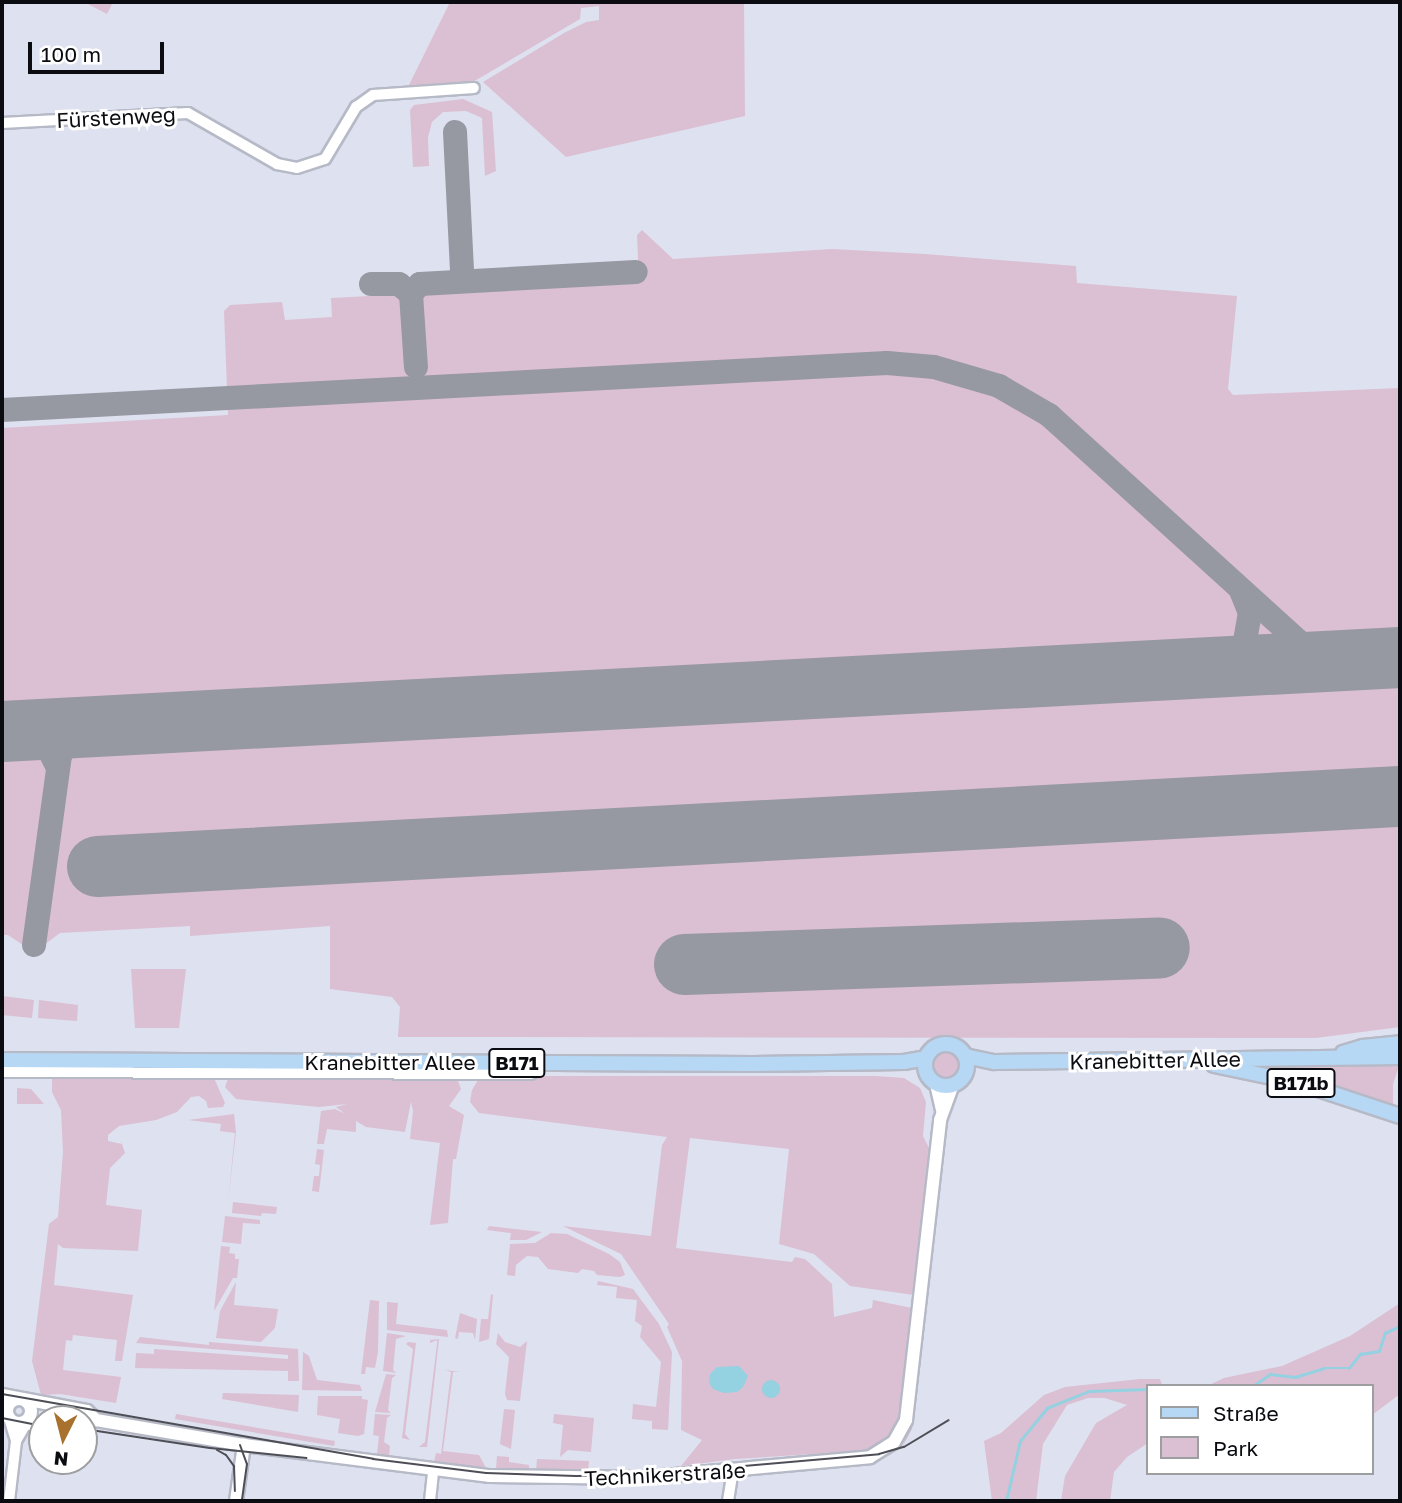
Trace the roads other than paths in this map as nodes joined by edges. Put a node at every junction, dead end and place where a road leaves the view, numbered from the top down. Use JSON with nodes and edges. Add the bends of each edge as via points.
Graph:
{"nodes":[{"id":1,"x":474,"y":89,"type":"dead end"},
{"id":2,"x":2,"y":123,"type":"edge"},
{"id":3,"x":1400,"y":1043,"type":"edge"},
{"id":4,"x":965,"y":1056,"type":"junction"},
{"id":5,"x":1400,"y":1057,"type":"edge"},
{"id":6,"x":1329,"y":1058,"type":"junction"},
{"id":7,"x":2,"y":1060,"type":"edge"},
{"id":8,"x":1199,"y":1060,"type":"junction"},
{"id":9,"x":995,"y":1062,"type":"junction"},
{"id":10,"x":926,"y":1065,"type":"junction"},
{"id":11,"x":2,"y":1072,"type":"edge"},
{"id":12,"x":966,"y":1073,"type":"junction"},
{"id":13,"x":531,"y":1074,"type":"dead end"},
{"id":14,"x":936,"y":1084,"type":"junction"},
{"id":15,"x":953,"y":1085,"type":"junction"},
{"id":16,"x":942,"y":1109,"type":"junction"},
{"id":17,"x":1400,"y":1116,"type":"edge"},
{"id":18,"x":2,"y":1395,"type":"edge"},
{"id":19,"x":21,"y":1399,"type":"junction"},
{"id":20,"x":54,"y":1405,"type":"edge"},
{"id":21,"x":16,"y":1421,"type":"edge"},
{"id":22,"x":98,"y":1423,"type":"edge"},
{"id":23,"x":244,"y":1445,"type":"junction"},
{"id":24,"x":433,"y":1470,"type":"junction"},
{"id":25,"x":733,"y":1470,"type":"junction"},
{"id":26,"x":9,"y":1501,"type":"edge"},
{"id":27,"x":236,"y":1501,"type":"edge"},
{"id":28,"x":430,"y":1501,"type":"edge"},
{"id":29,"x":728,"y":1501,"type":"edge"}],
"edges":[{"from":1,"to":2,"type":"street","name":"Fürstenweg","via":[[373,95],[356,107],[324,159],[298,168],[276,164],[188,113]]},
{"from":3,"to":6,"type":"main road","number":"B171","via":[[1363,1047]]},
{"from":4,"to":9,"type":"main road","name":"Kranebitter Allee","number":"B171"},
{"from":4,"to":10,"type":"main road","number":"B171","via":[[956,1047],[943,1045],[934,1048]]},
{"from":4,"to":12,"type":"main road"},
{"from":5,"to":6,"type":"main road","name":"Kranebitter Allee","number":"B171"},
{"from":6,"to":8,"type":"main road","name":"Kranebitter Allee","number":"B171"},
{"from":7,"to":10,"type":"main road","name":"Kranebitter Allee","number":"B171"},
{"from":8,"to":9,"type":"main road","name":"Kranebitter Allee","number":"B171"},
{"from":8,"to":17,"type":"main road","number":"B171b","via":[[1300,1083]]},
{"from":9,"to":12,"type":"main road","name":"Kranebitter Allee","number":"B171"},
{"from":10,"to":14,"type":"main road"},
{"from":11,"to":13,"type":"street","name":"Kranebitter Allee"},
{"from":12,"to":15,"type":"main road","number":"B171"},
{"from":14,"to":15,"type":"main road"},
{"from":14,"to":16,"type":"street","name":"Technikerstraße"},
{"from":15,"to":16,"type":"street","name":"Technikerstraße"},
{"from":16,"to":25,"type":"street","name":"Technikerstraße","via":[[901,1434],[889,1447],[866,1458]]},
{"from":18,"to":19,"type":"street","name":"Technikerstraße"},
{"from":19,"to":20,"type":"street","name":"Technikerstraße"},
{"from":19,"to":21,"type":"street","via":[[9,1404]]},
{"from":19,"to":21,"type":"street","via":[[31,1408]]},
{"from":21,"to":26,"type":"street"},
{"from":22,"to":23,"type":"street","name":"Technikerstraße"},
{"from":23,"to":24,"type":"street","name":"Technikerstraße"},
{"from":23,"to":27,"type":"street"},
{"from":24,"to":25,"type":"street","name":"Technikerstraße","via":[[593,1479]]},
{"from":24,"to":28,"type":"street"},
{"from":25,"to":29,"type":"street"}]}
